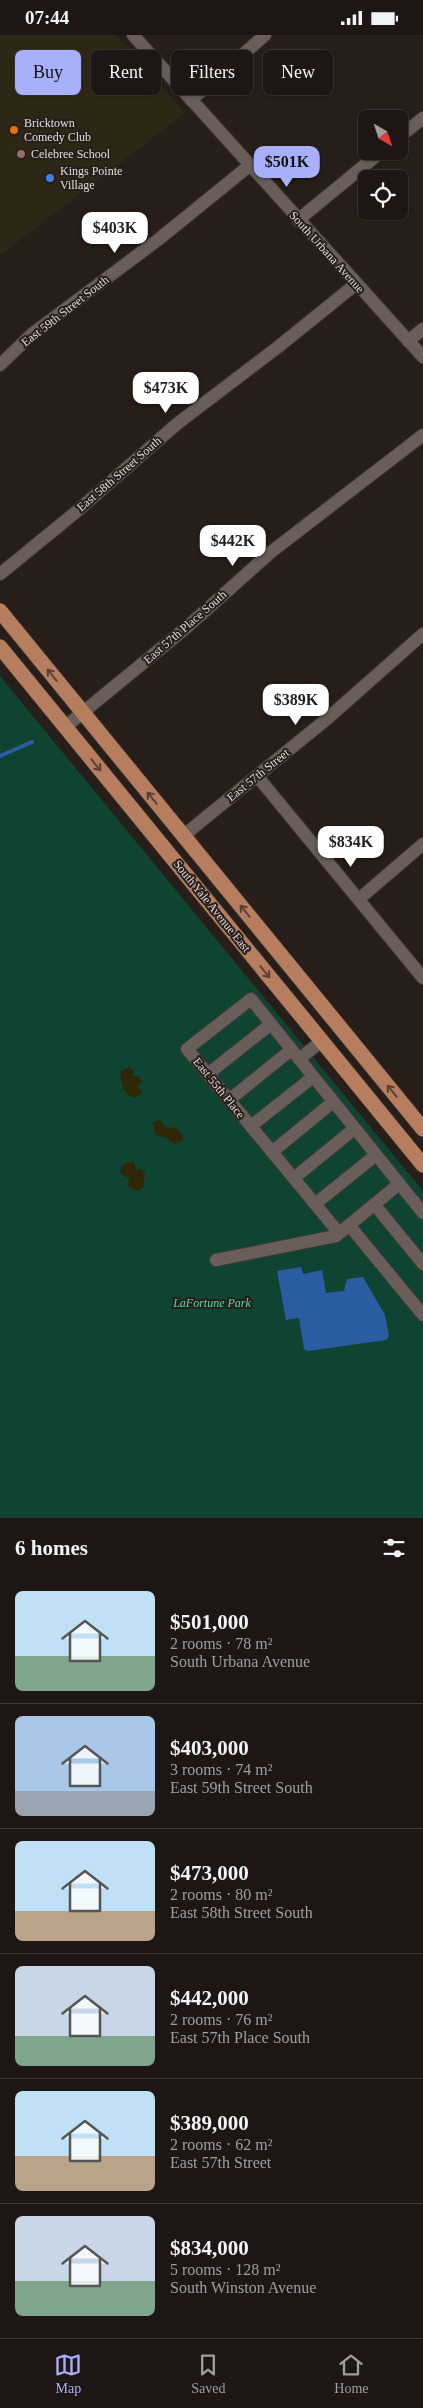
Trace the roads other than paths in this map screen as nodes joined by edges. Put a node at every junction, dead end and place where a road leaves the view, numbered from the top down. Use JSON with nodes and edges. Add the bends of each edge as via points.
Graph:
{"nodes":[{"id":1,"x":133,"y":35,"type":"edge"},
{"id":2,"x":265,"y":35,"type":"edge"},
{"id":3,"x":191,"y":100,"type":"junction"},
{"id":4,"x":423,"y":119,"type":"edge"},
{"id":5,"x":408,"y":130,"type":"edge"},
{"id":6,"x":371,"y":160,"type":"edge"},
{"id":7,"x":249,"y":166,"type":"junction"},
{"id":8,"x":298,"y":221,"type":"junction"},
{"id":9,"x":356,"y":284,"type":"junction"},
{"id":10,"x":423,"y":329,"type":"edge"},
{"id":11,"x":408,"y":341,"type":"junction"},
{"id":12,"x":423,"y":357,"type":"edge"},
{"id":13,"x":0,"y":365,"type":"edge"},
{"id":14,"x":423,"y":435,"type":"edge"},
{"id":15,"x":0,"y":574,"type":"edge"},
{"id":16,"x":0,"y":611,"type":"edge"},
{"id":17,"x":423,"y":634,"type":"edge"},
{"id":18,"x":0,"y":647,"type":"edge"},
{"id":19,"x":83,"y":713,"type":"junction"},
{"id":20,"x":65,"y":727,"type":"junction"},
{"id":21,"x":258,"y":776,"type":"junction"},
{"id":22,"x":183,"y":836,"type":"junction"},
{"id":23,"x":423,"y":844,"type":"edge"},
{"id":24,"x":359,"y":899,"type":"junction"},
{"id":25,"x":423,"y":978,"type":"edge"},
{"id":26,"x":270,"y":1024,"type":"junction"},
{"id":27,"x":322,"y":1041,"type":"junction"},
{"id":28,"x":295,"y":1055,"type":"junction"},
{"id":29,"x":208,"y":1075,"type":"junction"},
{"id":30,"x":313,"y":1077,"type":"junction"},
{"id":31,"x":229,"y":1100,"type":"junction"},
{"id":32,"x":333,"y":1102,"type":"junction"},
{"id":33,"x":251,"y":1127,"type":"junction"},
{"id":34,"x":354,"y":1129,"type":"junction"},
{"id":35,"x":423,"y":1129,"type":"edge"},
{"id":36,"x":272,"y":1152,"type":"junction"},
{"id":37,"x":376,"y":1155,"type":"junction"},
{"id":38,"x":423,"y":1165,"type":"edge"},
{"id":39,"x":294,"y":1179,"type":"junction"},
{"id":40,"x":399,"y":1184,"type":"junction"},
{"id":41,"x":315,"y":1204,"type":"junction"},
{"id":42,"x":374,"y":1204,"type":"junction"},
{"id":43,"x":423,"y":1213,"type":"edge"},
{"id":44,"x":349,"y":1225,"type":"junction"},
{"id":45,"x":339,"y":1233,"type":"junction"},
{"id":46,"x":216,"y":1260,"type":"dead end"},
{"id":47,"x":423,"y":1264,"type":"edge"},
{"id":48,"x":423,"y":1315,"type":"edge"}],
"edges":[{"from":1,"to":3,"type":"street","name":"South Urbana Avenue"},
{"from":2,"to":3,"type":"street"},
{"from":3,"to":7,"type":"street","name":"South Urbana Avenue"},
{"from":4,"to":5,"type":"street"},
{"from":6,"to":8,"type":"street"},
{"from":7,"to":8,"type":"street","name":"South Urbana Avenue"},
{"from":7,"to":13,"type":"street","name":"East 59th Street South","via":[[39,329]]},
{"from":8,"to":9,"type":"street","name":"South Urbana Avenue"},
{"from":9,"to":11,"type":"street","name":"South Urbana Avenue"},
{"from":9,"to":15,"type":"street","name":"East 58th Street South","via":[[178,423]]},
{"from":10,"to":11,"type":"street"},
{"from":11,"to":12,"type":"street","name":"South Urbana Avenue"},
{"from":14,"to":19,"type":"street","name":"East 57th Place South","via":[[271,552]]},
{"from":19,"to":16,"type":"main road","name":"South Yale Avenue East","one_way":true},
{"from":17,"to":21,"type":"street","name":"East 57th Street"},
{"from":18,"to":20,"type":"main road","name":"South Yale Avenue East"},
{"from":19,"to":20,"type":"street","name":"East 57th Place South"},
{"from":22,"to":19,"type":"main road","name":"South Yale Avenue East","one_way":true},
{"from":20,"to":27,"type":"main road","name":"South Yale Avenue East","one_way":true},
{"from":21,"to":22,"type":"street","name":"East 57th Street"},
{"from":21,"to":24,"type":"street"},
{"from":35,"to":22,"type":"main road","name":"South Yale Avenue East","one_way":true},
{"from":23,"to":24,"type":"street"},
{"from":24,"to":25,"type":"street"},
{"from":26,"to":28,"type":"street","name":"East 55th Place"},
{"from":26,"to":29,"type":"street"},
{"from":26,"to":29,"type":"street","name":"East 55th Place","via":[[251,999],[187,1049]]},
{"from":27,"to":28,"type":"street"},
{"from":27,"to":38,"type":"main road","name":"South Yale Avenue East"},
{"from":28,"to":30,"type":"street","name":"East 55th Place"},
{"from":28,"to":31,"type":"street"},
{"from":29,"to":31,"type":"street","name":"East 55th Place"},
{"from":30,"to":32,"type":"street","name":"East 55th Place"},
{"from":30,"to":33,"type":"street"},
{"from":31,"to":33,"type":"street","name":"East 55th Place"},
{"from":32,"to":34,"type":"street","name":"East 55th Place"},
{"from":32,"to":36,"type":"street"},
{"from":33,"to":36,"type":"street","name":"East 55th Place"},
{"from":34,"to":37,"type":"street","name":"East 55th Place"},
{"from":34,"to":39,"type":"street"},
{"from":36,"to":39,"type":"street","name":"East 55th Place"},
{"from":37,"to":40,"type":"street","name":"East 55th Place"},
{"from":37,"to":41,"type":"street"},
{"from":39,"to":41,"type":"street","name":"East 55th Place"},
{"from":40,"to":42,"type":"street"},
{"from":40,"to":43,"type":"street","name":"East 55th Place"},
{"from":41,"to":45,"type":"street","name":"East 55th Place"},
{"from":42,"to":44,"type":"street"},
{"from":42,"to":47,"type":"street"},
{"from":44,"to":45,"type":"street"},
{"from":44,"to":48,"type":"street"},
{"from":45,"to":46,"type":"street"}]}
